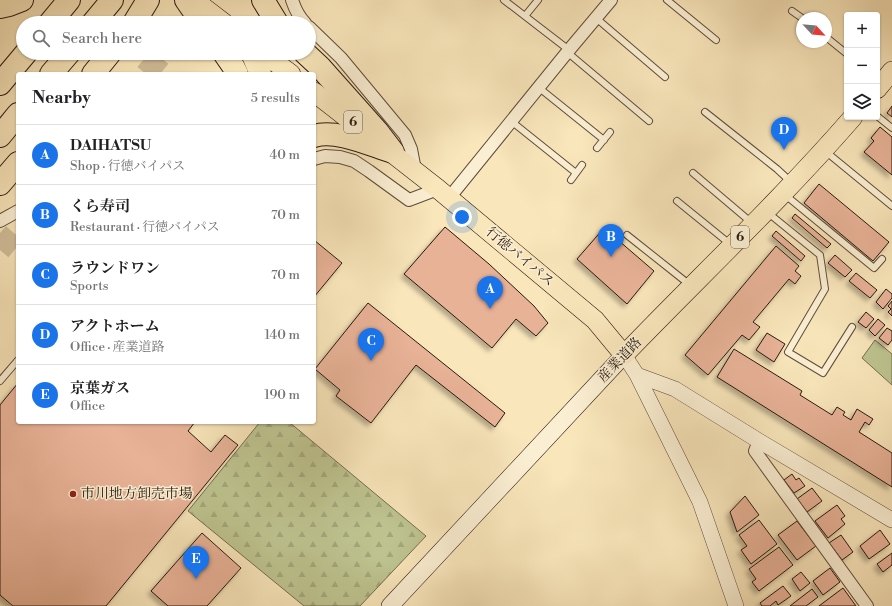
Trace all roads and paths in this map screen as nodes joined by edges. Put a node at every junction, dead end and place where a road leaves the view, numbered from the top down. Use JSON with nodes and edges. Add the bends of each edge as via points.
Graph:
{"nodes":[{"id":1,"x":22,"y":0,"type":"edge"},
{"id":2,"x":69,"y":0,"type":"edge"},
{"id":3,"x":112,"y":0,"type":"edge"},
{"id":4,"x":148,"y":0,"type":"edge"},
{"id":5,"x":186,"y":0,"type":"edge"},
{"id":6,"x":194,"y":0,"type":"edge"},
{"id":7,"x":263,"y":0,"type":"edge"},
{"id":8,"x":292,"y":0,"type":"edge"},
{"id":9,"x":504,"y":0,"type":"edge"},
{"id":10,"x":538,"y":0,"type":"edge"},
{"id":11,"x":611,"y":0,"type":"edge"},
{"id":12,"x":667,"y":0,"type":"edge"},
{"id":13,"x":0,"y":7,"type":"edge"},
{"id":14,"x":792,"y":11,"type":"dead end"},
{"id":15,"x":796,"y":14,"type":"edge"},
{"id":16,"x":56,"y":16,"type":"edge"},
{"id":17,"x":99,"y":16,"type":"edge"},
{"id":18,"x":138,"y":16,"type":"edge"},
{"id":19,"x":197,"y":16,"type":"edge"},
{"id":20,"x":215,"y":16,"type":"edge"},
{"id":21,"x":273,"y":16,"type":"edge"},
{"id":22,"x":299,"y":16,"type":"edge"},
{"id":23,"x":525,"y":16,"type":"junction"},
{"id":24,"x":596,"y":18,"type":"junction"},
{"id":25,"x":316,"y":34,"type":"edge"},
{"id":26,"x":716,"y":40,"type":"dead end"},
{"id":27,"x":832,"y":42,"type":"edge"},
{"id":28,"x":568,"y":51,"type":"junction"},
{"id":29,"x":844,"y":52,"type":"edge"},
{"id":30,"x":20,"y":60,"type":"edge"},
{"id":31,"x":62,"y":60,"type":"edge"},
{"id":32,"x":104,"y":60,"type":"edge"},
{"id":33,"x":116,"y":60,"type":"edge"},
{"id":34,"x":229,"y":60,"type":"edge"},
{"id":35,"x":255,"y":60,"type":"edge"},
{"id":36,"x":272,"y":60,"type":"edge"},
{"id":37,"x":313,"y":60,"type":"edge"},
{"id":38,"x":53,"y":72,"type":"edge"},
{"id":39,"x":95,"y":72,"type":"edge"},
{"id":40,"x":112,"y":72,"type":"edge"},
{"id":41,"x":236,"y":72,"type":"edge"},
{"id":42,"x":259,"y":72,"type":"edge"},
{"id":43,"x":288,"y":72,"type":"edge"},
{"id":44,"x":665,"y":77,"type":"dead end"},
{"id":45,"x":0,"y":84,"type":"edge"},
{"id":46,"x":538,"y":87,"type":"junction"},
{"id":47,"x":316,"y":94,"type":"edge"},
{"id":48,"x":705,"y":112,"type":"dead end"},
{"id":49,"x":16,"y":116,"type":"edge"},
{"id":50,"x":880,"y":118,"type":"edge"},
{"id":51,"x":850,"y":120,"type":"edge"},
{"id":52,"x":511,"y":121,"type":"junction"},
{"id":53,"x":649,"y":121,"type":"dead end"},
{"id":54,"x":892,"y":128,"type":"edge"},
{"id":55,"x":610,"y":132,"type":"dead end"},
{"id":56,"x":0,"y":136,"type":"edge"},
{"id":57,"x":316,"y":136,"type":"edge"},
{"id":58,"x":604,"y":140,"type":"junction"},
{"id":59,"x":597,"y":148,"type":"dead end"},
{"id":60,"x":824,"y":150,"type":"junction"},
{"id":61,"x":393,"y":152,"type":"junction"},
{"id":62,"x":316,"y":158,"type":"edge"},
{"id":63,"x":16,"y":165,"type":"edge"},
{"id":64,"x":582,"y":165,"type":"dead end"},
{"id":65,"x":415,"y":170,"type":"junction"},
{"id":66,"x":576,"y":173,"type":"junction"},
{"id":67,"x":693,"y":173,"type":"dead end"},
{"id":68,"x":571,"y":180,"type":"dead end"},
{"id":69,"x":16,"y":183,"type":"edge"},
{"id":70,"x":0,"y":184,"type":"edge"},
{"id":71,"x":788,"y":188,"type":"junction"},
{"id":72,"x":444,"y":193,"type":"junction"},
{"id":73,"x":0,"y":195,"type":"edge"},
{"id":74,"x":677,"y":201,"type":"dead end"},
{"id":75,"x":892,"y":206,"type":"edge"},
{"id":76,"x":766,"y":211,"type":"junction"},
{"id":77,"x":16,"y":212,"type":"edge"},
{"id":78,"x":0,"y":221,"type":"edge"},
{"id":79,"x":753,"y":224,"type":"junction"},
{"id":80,"x":627,"y":235,"type":"dead end"},
{"id":81,"x":732,"y":245,"type":"junction"},
{"id":82,"x":882,"y":259,"type":"dead end"},
{"id":83,"x":691,"y":286,"type":"junction"},
{"id":84,"x":852,"y":327,"type":"dead end"},
{"id":85,"x":624,"y":356,"type":"junction"},
{"id":86,"x":16,"y":362,"type":"edge"},
{"id":87,"x":637,"y":375,"type":"junction"},
{"id":88,"x":0,"y":381,"type":"edge"},
{"id":89,"x":759,"y":441,"type":"junction"},
{"id":90,"x":892,"y":520,"type":"edge"},
{"id":91,"x":390,"y":606,"type":"edge"},
{"id":92,"x":736,"y":606,"type":"edge"},
{"id":93,"x":866,"y":606,"type":"edge"}],
"edges":[{"from":1,"to":13,"type":"highway"},
{"from":2,"to":16,"type":"highway"},
{"from":3,"to":17,"type":"highway"},
{"from":4,"to":18,"type":"highway"},
{"from":5,"to":19,"type":"highway"},
{"from":6,"to":20,"type":"main road"},
{"from":7,"to":21,"type":"highway"},
{"from":8,"to":22,"type":"street"},
{"from":9,"to":23,"type":"lane"},
{"from":10,"to":23,"type":"lane"},
{"from":11,"to":24,"type":"street"},
{"from":12,"to":26,"type":"lane"},
{"from":14,"to":15,"type":"lane"},
{"from":23,"to":28,"type":"lane"},
{"from":24,"to":28,"type":"street"},
{"from":24,"to":44,"type":"lane"},
{"from":25,"to":65,"type":"street","via":[[341,58],[405,135]]},
{"from":27,"to":29,"type":"lane"},
{"from":28,"to":46,"type":"street"},
{"from":28,"to":53,"type":"lane"},
{"from":30,"to":45,"type":"highway"},
{"from":31,"to":38,"type":"highway"},
{"from":32,"to":39,"type":"highway"},
{"from":33,"to":40,"type":"highway"},
{"from":34,"to":41,"type":"highway"},
{"from":35,"to":42,"type":"highway"},
{"from":36,"to":43,"type":"main road"},
{"from":37,"to":61,"type":"highway"},
{"from":46,"to":52,"type":"street"},
{"from":46,"to":58,"type":"lane"},
{"from":47,"to":61,"type":"main road","name":"行徳バイパス","number":"6"},
{"from":48,"to":71,"type":"lane","via":[[777,170]]},
{"from":49,"to":56,"type":"highway"},
{"from":50,"to":54,"type":"lane"},
{"from":51,"to":60,"type":"main road","name":"産業道路","number":"6"},
{"from":52,"to":66,"type":"lane"},
{"from":52,"to":72,"type":"street"},
{"from":55,"to":58,"type":"lane"},
{"from":57,"to":61,"type":"highway","via":[[341,135]]},
{"from":58,"to":59,"type":"lane"},
{"from":60,"to":71,"type":"main road","name":"産業道路","number":"6"},
{"from":60,"to":75,"type":"lane"},
{"from":61,"to":65,"type":"main road","name":"行徳バイパス","number":"6"},
{"from":62,"to":72,"type":"street","via":[[332,156],[354,161],[409,200]]},
{"from":63,"to":70,"type":"highway"},
{"from":64,"to":66,"type":"lane"},
{"from":65,"to":72,"type":"main road","name":"行徳バイパス","number":"6"},
{"from":66,"to":68,"type":"lane"},
{"from":67,"to":79,"type":"lane"},
{"from":69,"to":73,"type":"highway"},
{"from":71,"to":76,"type":"main road","name":"産業道路","number":"6"},
{"from":71,"to":82,"type":"lane","via":[[874,268]]},
{"from":72,"to":85,"type":"main road","name":"行徳バイパス","number":"6","via":[[594,320]]},
{"from":74,"to":81,"type":"lane"},
{"from":76,"to":79,"type":"main road","name":"産業道路","number":"6"},
{"from":76,"to":84,"type":"lane","via":[[820,255],[825,289],[788,352],[823,373]]},
{"from":77,"to":78,"type":"street"},
{"from":79,"to":81,"type":"main road","name":"産業道路","number":"6"},
{"from":80,"to":83,"type":"lane"},
{"from":81,"to":83,"type":"main road","name":"産業道路","number":"6"},
{"from":83,"to":85,"type":"main road","name":"産業道路","number":"6"},
{"from":85,"to":87,"type":"street"},
{"from":85,"to":91,"type":"main road","name":"産業道路"},
{"from":86,"to":88,"type":"lane"},
{"from":87,"to":89,"type":"street","via":[[676,389]]},
{"from":87,"to":92,"type":"street","via":[[700,502]]},
{"from":89,"to":90,"type":"street"},
{"from":89,"to":93,"type":"street","via":[[755,451]]}]}
